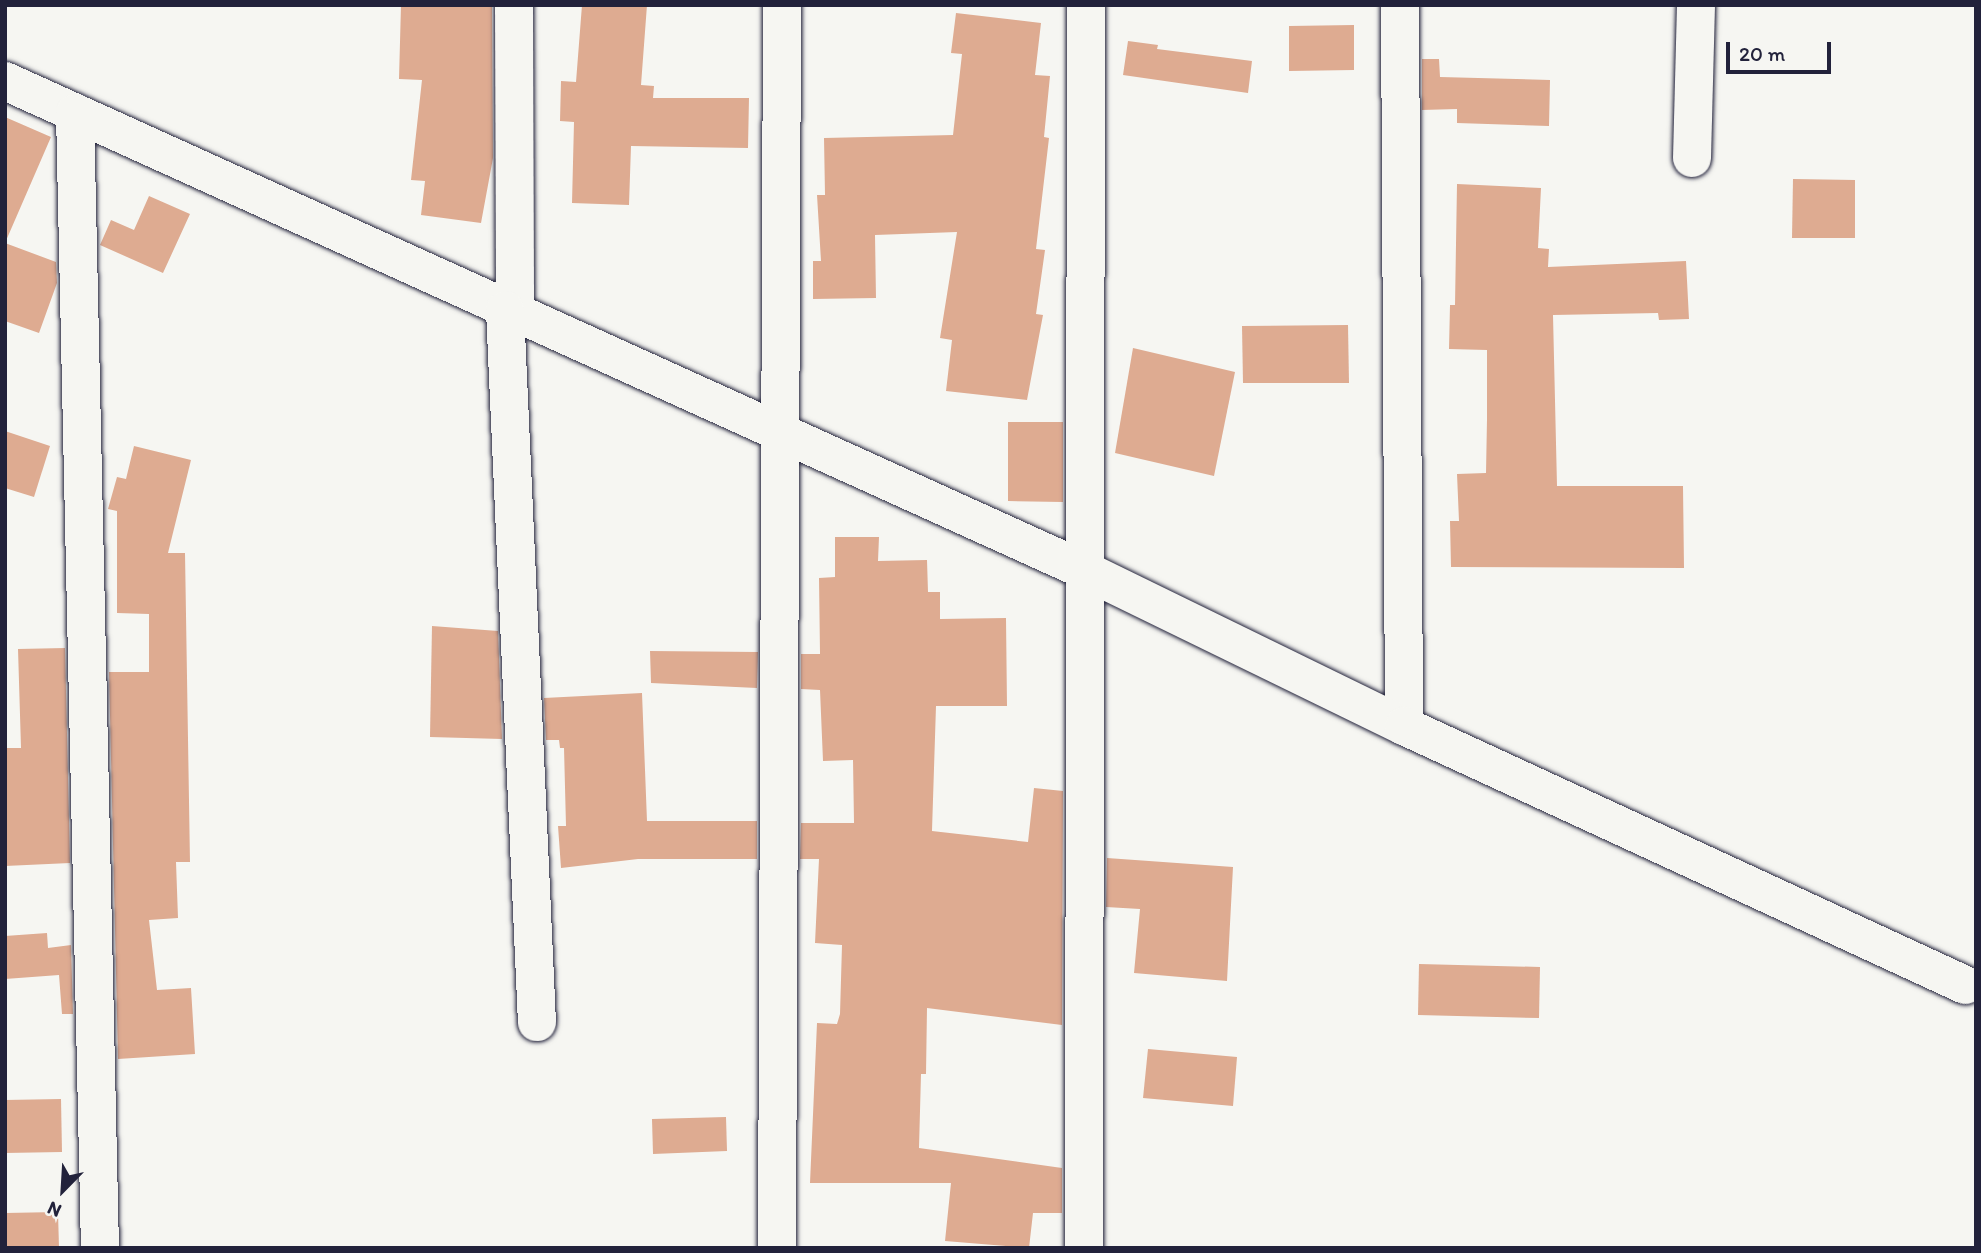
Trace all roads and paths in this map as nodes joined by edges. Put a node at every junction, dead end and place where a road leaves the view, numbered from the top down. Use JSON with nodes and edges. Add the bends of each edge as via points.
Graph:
{"nodes":[{"id":1,"x":514,"y":5,"type":"edge"},
{"id":2,"x":782,"y":5,"type":"edge"},
{"id":3,"x":1086,"y":5,"type":"edge"},
{"id":4,"x":1400,"y":5,"type":"edge"},
{"id":5,"x":1696,"y":5,"type":"edge"},
{"id":6,"x":5,"y":81,"type":"edge"},
{"id":7,"x":75,"y":113,"type":"junction"},
{"id":8,"x":1692,"y":158,"type":"dead end"},
{"id":9,"x":510,"y":312,"type":"junction"},
{"id":10,"x":779,"y":435,"type":"junction"},
{"id":11,"x":1086,"y":571,"type":"junction"},
{"id":12,"x":1404,"y":726,"type":"junction"},
{"id":13,"x":1965,"y":985,"type":"dead end"},
{"id":14,"x":537,"y":1022,"type":"dead end"},
{"id":15,"x":100,"y":1248,"type":"edge"},
{"id":16,"x":777,"y":1248,"type":"edge"},
{"id":17,"x":1084,"y":1248,"type":"edge"}],
"edges":[{"from":1,"to":9,"type":"street"},
{"from":2,"to":10,"type":"street"},
{"from":3,"to":11,"type":"street"},
{"from":4,"to":12,"type":"street"},
{"from":5,"to":8,"type":"street"},
{"from":6,"to":7,"type":"street"},
{"from":7,"to":9,"type":"street"},
{"from":7,"to":15,"type":"street"},
{"from":9,"to":10,"type":"street"},
{"from":9,"to":14,"type":"street"},
{"from":10,"to":11,"type":"street"},
{"from":10,"to":16,"type":"street"},
{"from":11,"to":12,"type":"street"},
{"from":11,"to":17,"type":"street"},
{"from":12,"to":13,"type":"street"}]}
